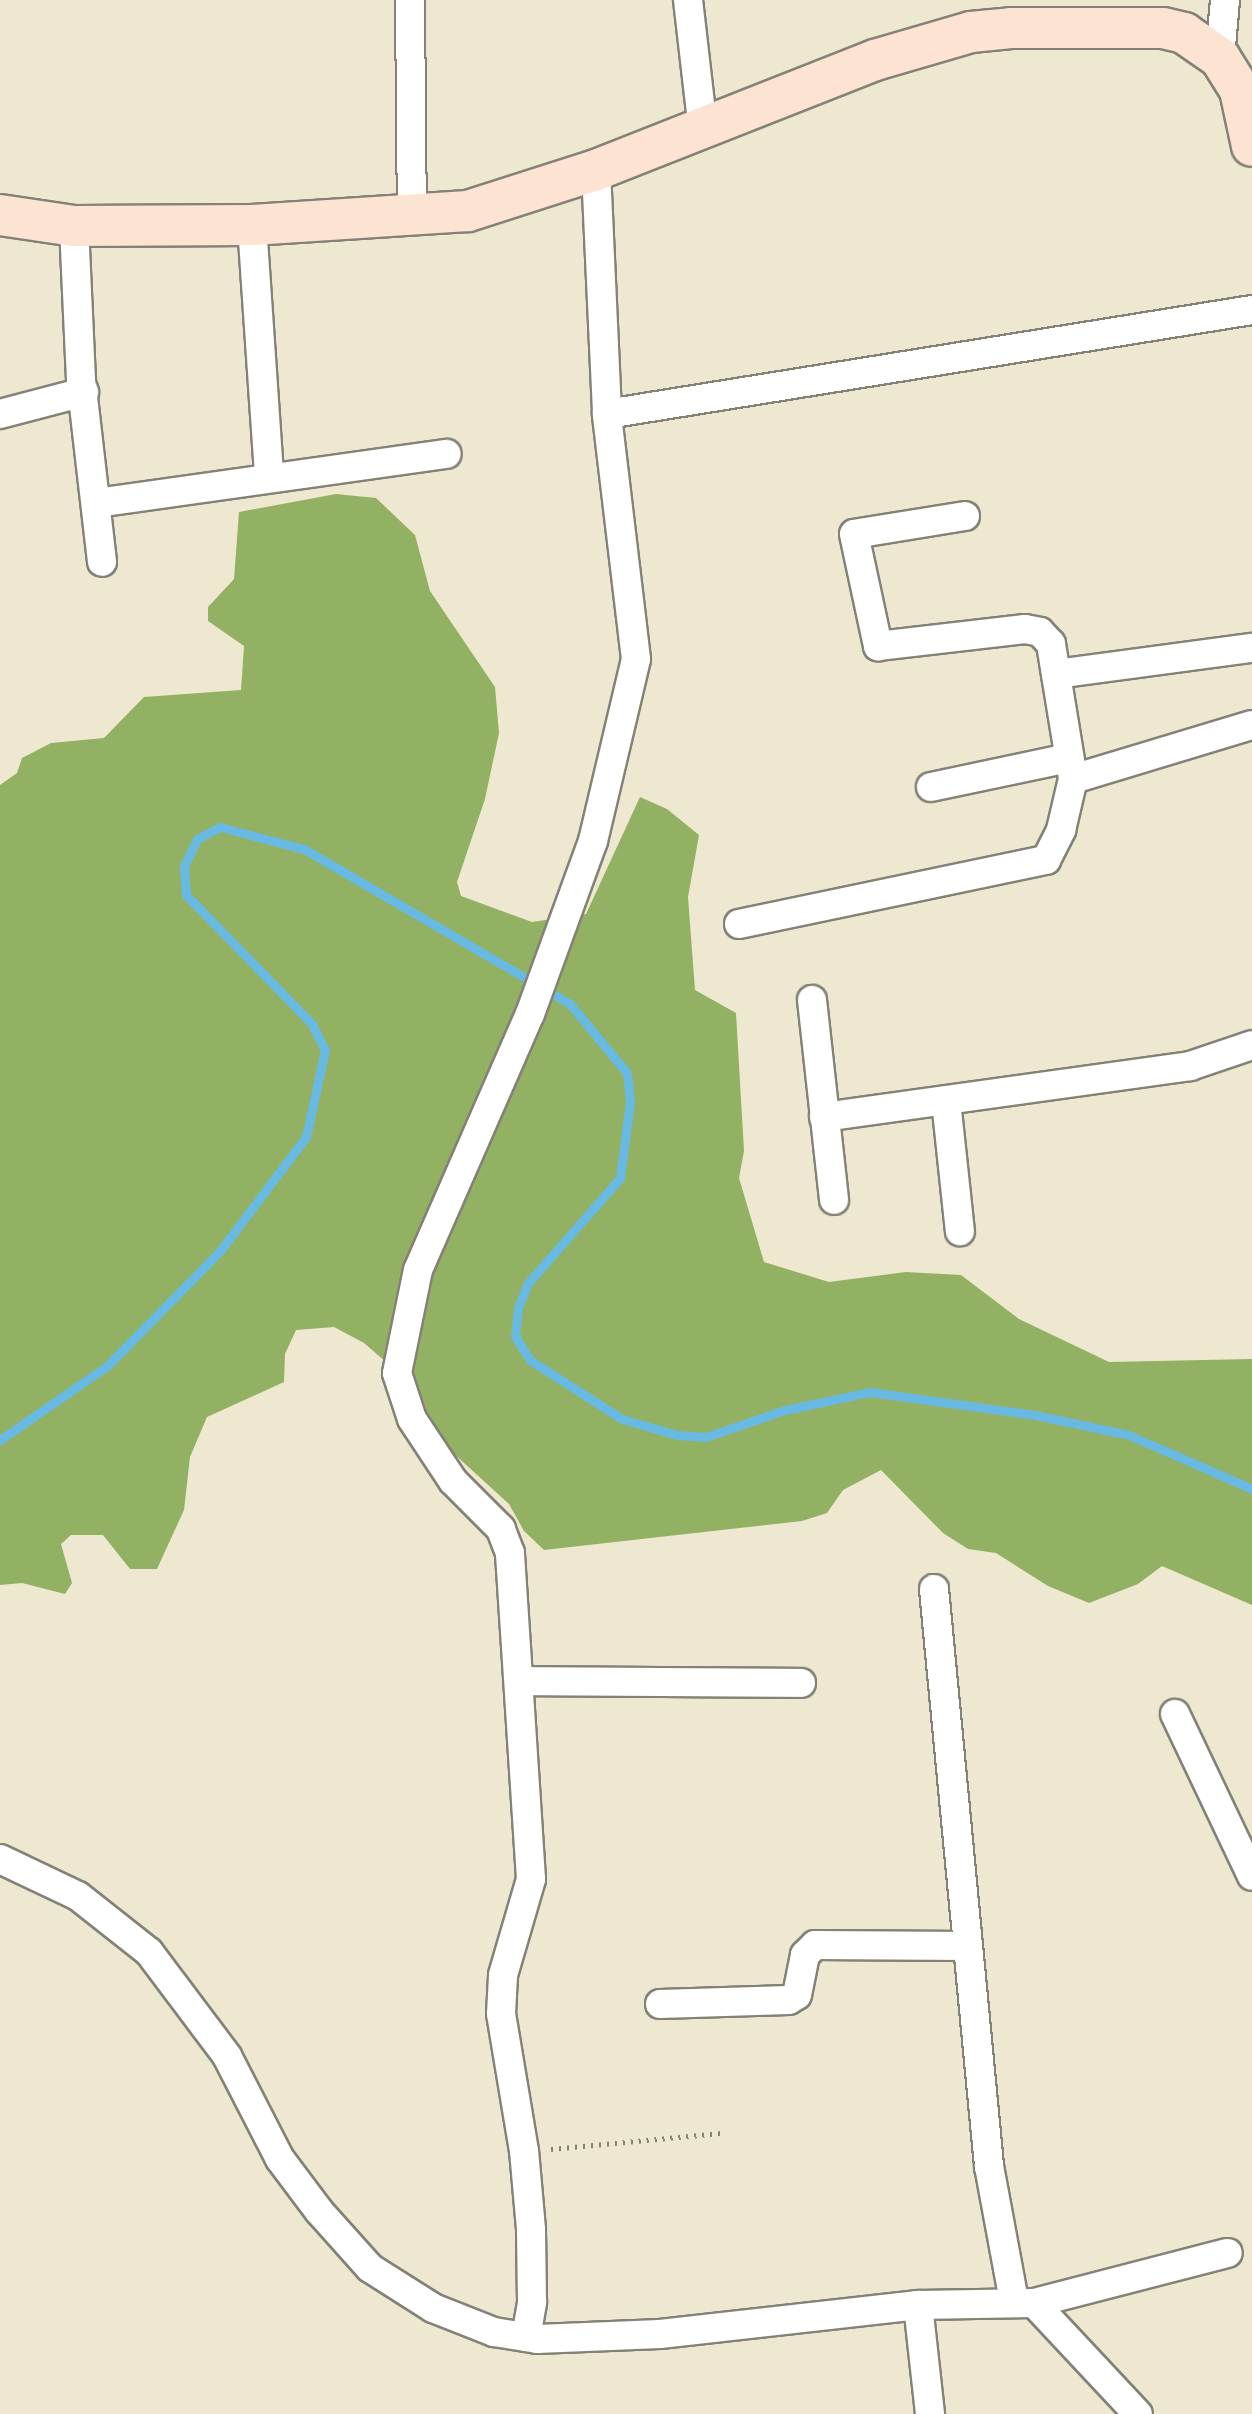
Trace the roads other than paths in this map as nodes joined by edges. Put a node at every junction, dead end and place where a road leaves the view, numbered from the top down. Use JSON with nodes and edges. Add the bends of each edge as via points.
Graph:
{"nodes":[{"id":1,"x":410,"y":0,"type":"edge"},
{"id":2,"x":688,"y":0,"type":"edge"},
{"id":3,"x":1225,"y":0,"type":"edge"},
{"id":4,"x":1238,"y":79,"type":"edge"},
{"id":5,"x":703,"y":130,"type":"junction"},
{"id":6,"x":1252,"y":146,"type":"edge"},
{"id":7,"x":596,"y":170,"type":"junction"},
{"id":8,"x":0,"y":215,"type":"edge"},
{"id":9,"x":412,"y":217,"type":"junction"},
{"id":10,"x":252,"y":225,"type":"junction"},
{"id":11,"x":74,"y":226,"type":"junction"},
{"id":12,"x":1252,"y":310,"type":"edge"},
{"id":13,"x":84,"y":392,"type":"junction"},
{"id":14,"x":0,"y":414,"type":"edge"},
{"id":15,"x":607,"y":414,"type":"junction"},
{"id":16,"x":447,"y":454,"type":"dead end"},
{"id":17,"x":269,"y":477,"type":"junction"},
{"id":18,"x":97,"y":503,"type":"junction"},
{"id":19,"x":965,"y":516,"type":"dead end"},
{"id":20,"x":102,"y":562,"type":"dead end"},
{"id":21,"x":1252,"y":648,"type":"edge"},
{"id":22,"x":1056,"y":674,"type":"junction"},
{"id":23,"x":1252,"y":725,"type":"edge"},
{"id":24,"x":1071,"y":768,"type":"junction"},
{"id":25,"x":931,"y":787,"type":"dead end"},
{"id":26,"x":739,"y":924,"type":"dead end"},
{"id":27,"x":812,"y":1000,"type":"dead end"},
{"id":28,"x":1252,"y":1045,"type":"edge"},
{"id":29,"x":946,"y":1101,"type":"junction"},
{"id":30,"x":824,"y":1117,"type":"junction"},
{"id":31,"x":834,"y":1200,"type":"dead end"},
{"id":32,"x":960,"y":1231,"type":"dead end"},
{"id":33,"x":934,"y":1589,"type":"dead end"},
{"id":34,"x":519,"y":1681,"type":"junction"},
{"id":35,"x":801,"y":1683,"type":"dead end"},
{"id":36,"x":1175,"y":1714,"type":"dead end"},
{"id":37,"x":0,"y":1859,"type":"edge"},
{"id":38,"x":1252,"y":1876,"type":"edge"},
{"id":39,"x":968,"y":1946,"type":"junction"},
{"id":40,"x":660,"y":2004,"type":"dead end"},
{"id":41,"x":1228,"y":2253,"type":"dead end"},
{"id":42,"x":1024,"y":2302,"type":"junction"},
{"id":43,"x":918,"y":2305,"type":"junction"},
{"id":44,"x":526,"y":2337,"type":"junction"},
{"id":45,"x":930,"y":2414,"type":"edge"},
{"id":46,"x":1138,"y":2414,"type":"edge"}],
"edges":[{"from":1,"to":9,"type":"street"},
{"from":2,"to":5,"type":"street"},
{"from":3,"to":4,"type":"street"},
{"from":4,"to":5,"type":"main road","via":[[1184,33],[1163,28],[971,32],[875,60]]},
{"from":4,"to":6,"type":"main road"},
{"from":5,"to":7,"type":"main road"},
{"from":7,"to":9,"type":"main road","via":[[468,211]]},
{"from":7,"to":15,"type":"street"},
{"from":8,"to":11,"type":"main road"},
{"from":9,"to":10,"type":"main road"},
{"from":10,"to":11,"type":"main road"},
{"from":10,"to":17,"type":"street"},
{"from":11,"to":13,"type":"street"},
{"from":12,"to":15,"type":"street"},
{"from":13,"to":14,"type":"street"},
{"from":13,"to":18,"type":"street"},
{"from":15,"to":34,"type":"street","via":[[636,659],[593,841],[530,1014],[418,1270],[397,1373],[412,1419],[453,1481],[501,1529],[510,1553]]},
{"from":16,"to":17,"type":"street"},
{"from":17,"to":18,"type":"street"},
{"from":18,"to":20,"type":"street"},
{"from":19,"to":22,"type":"street","via":[[854,534],[878,646],[1025,629],[1040,632],[1051,644]]},
{"from":21,"to":22,"type":"street"},
{"from":22,"to":24,"type":"street"},
{"from":23,"to":24,"type":"street"},
{"from":24,"to":25,"type":"street"},
{"from":24,"to":26,"type":"street","via":[[1061,830],[1046,860]]},
{"from":27,"to":30,"type":"street"},
{"from":28,"to":29,"type":"street","via":[[1190,1066]]},
{"from":29,"to":30,"type":"street"},
{"from":29,"to":32,"type":"street"},
{"from":30,"to":31,"type":"street"},
{"from":33,"to":39,"type":"street"},
{"from":34,"to":35,"type":"street"},
{"from":34,"to":44,"type":"street","via":[[531,1879],[503,1975],[501,2014],[524,2151],[532,2302]]},
{"from":36,"to":38,"type":"street"},
{"from":37,"to":44,"type":"street","via":[[78,1896],[149,1952],[227,2056],[280,2159],[370,2268],[433,2308],[494,2332]]},
{"from":39,"to":40,"type":"street","via":[[815,1945],[805,1955],[797,1995],[789,2000]]},
{"from":39,"to":42,"type":"street","via":[[989,2166]]},
{"from":41,"to":42,"type":"street"},
{"from":42,"to":43,"type":"street"},
{"from":42,"to":46,"type":"street"},
{"from":43,"to":44,"type":"street","via":[[660,2334]]},
{"from":43,"to":45,"type":"street"}]}
